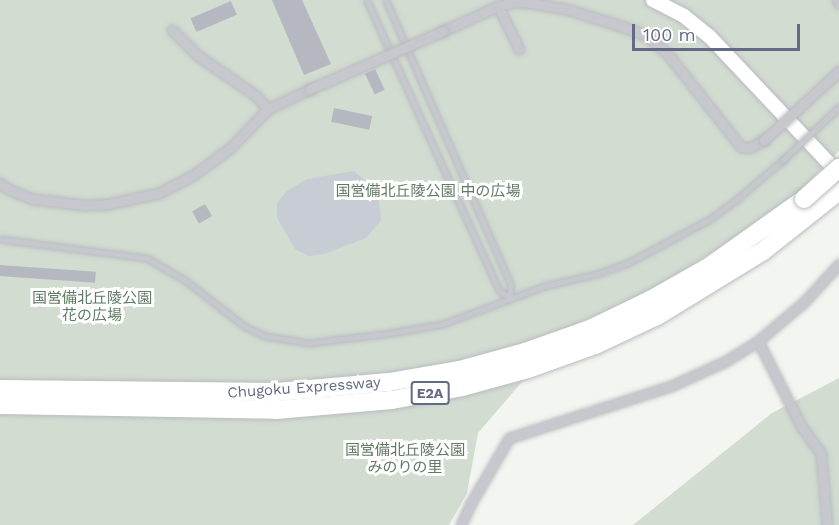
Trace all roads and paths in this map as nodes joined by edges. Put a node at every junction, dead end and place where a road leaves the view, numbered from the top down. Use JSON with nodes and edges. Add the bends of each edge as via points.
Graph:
{"nodes":[{"id":1,"x":368,"y":0,"type":"edge"},
{"id":2,"x":386,"y":0,"type":"edge"},
{"id":3,"x":653,"y":0,"type":"edge"},
{"id":4,"x":498,"y":6,"type":"junction"},
{"id":5,"x":172,"y":30,"type":"dead end"},
{"id":6,"x":519,"y":49,"type":"dead end"},
{"id":7,"x":839,"y":71,"type":"edge"},
{"id":8,"x":839,"y":106,"type":"edge"},
{"id":9,"x":268,"y":109,"type":"junction"},
{"id":10,"x":839,"y":168,"type":"edge"},
{"id":11,"x":839,"y":174,"type":"edge"},
{"id":12,"x":0,"y":183,"type":"edge"},
{"id":13,"x":839,"y":191,"type":"edge"},
{"id":14,"x":810,"y":205,"type":"junction"},
{"id":15,"x":0,"y":239,"type":"edge"},
{"id":16,"x":839,"y":264,"type":"edge"},
{"id":17,"x":510,"y":298,"type":"junction"},
{"id":18,"x":758,"y":341,"type":"junction"},
{"id":19,"x":0,"y":388,"type":"edge"},
{"id":20,"x":0,"y":405,"type":"edge"},
{"id":21,"x":461,"y":525,"type":"edge"},
{"id":22,"x":827,"y":525,"type":"edge"}],
"edges":[{"from":1,"to":17,"type":"lane","via":[[499,290]]},
{"from":2,"to":17,"type":"lane","via":[[511,285]]},
{"from":3,"to":11,"type":"street","via":[[684,16],[710,38]]},
{"from":4,"to":6,"type":"street"},
{"from":4,"to":7,"type":"street","bridge":true,"via":[[514,2],[555,7],[645,35],[666,52],[741,147],[749,148],[764,140]]},
{"from":4,"to":9,"type":"street","bridge":true},
{"from":5,"to":9,"type":"street","via":[[197,55],[255,95]]},
{"from":8,"to":17,"type":"lane","bridge":true,"via":[[783,160],[710,219],[628,263]]},
{"from":9,"to":12,"type":"street","via":[[230,148],[195,174],[159,193],[84,205],[33,199]]},
{"from":10,"to":14,"type":"highway","name":"Chugoku Expressway","number":"E2A","bridge":true},
{"from":13,"to":14,"type":"highway","name":"Chugoku Expressway","number":"E2A"},
{"from":14,"to":19,"type":"highway","name":"Chugoku Expressway","number":"E2A","via":[[650,300],[579,333],[460,370],[389,382],[277,392]]},
{"from":14,"to":20,"type":"highway","name":"Chugoku Expressway","number":"E2A","via":[[730,273],[657,316],[596,345],[462,387],[392,400],[276,410]]},
{"from":15,"to":17,"type":"lane","via":[[147,258],[185,280],[244,326],[284,341],[309,343],[443,324]]},
{"from":16,"to":18,"type":"street","via":[[804,302]]},
{"from":18,"to":21,"type":"street","via":[[726,361],[671,386],[509,438]]},
{"from":18,"to":22,"type":"street","via":[[801,426],[821,454]]}]}
